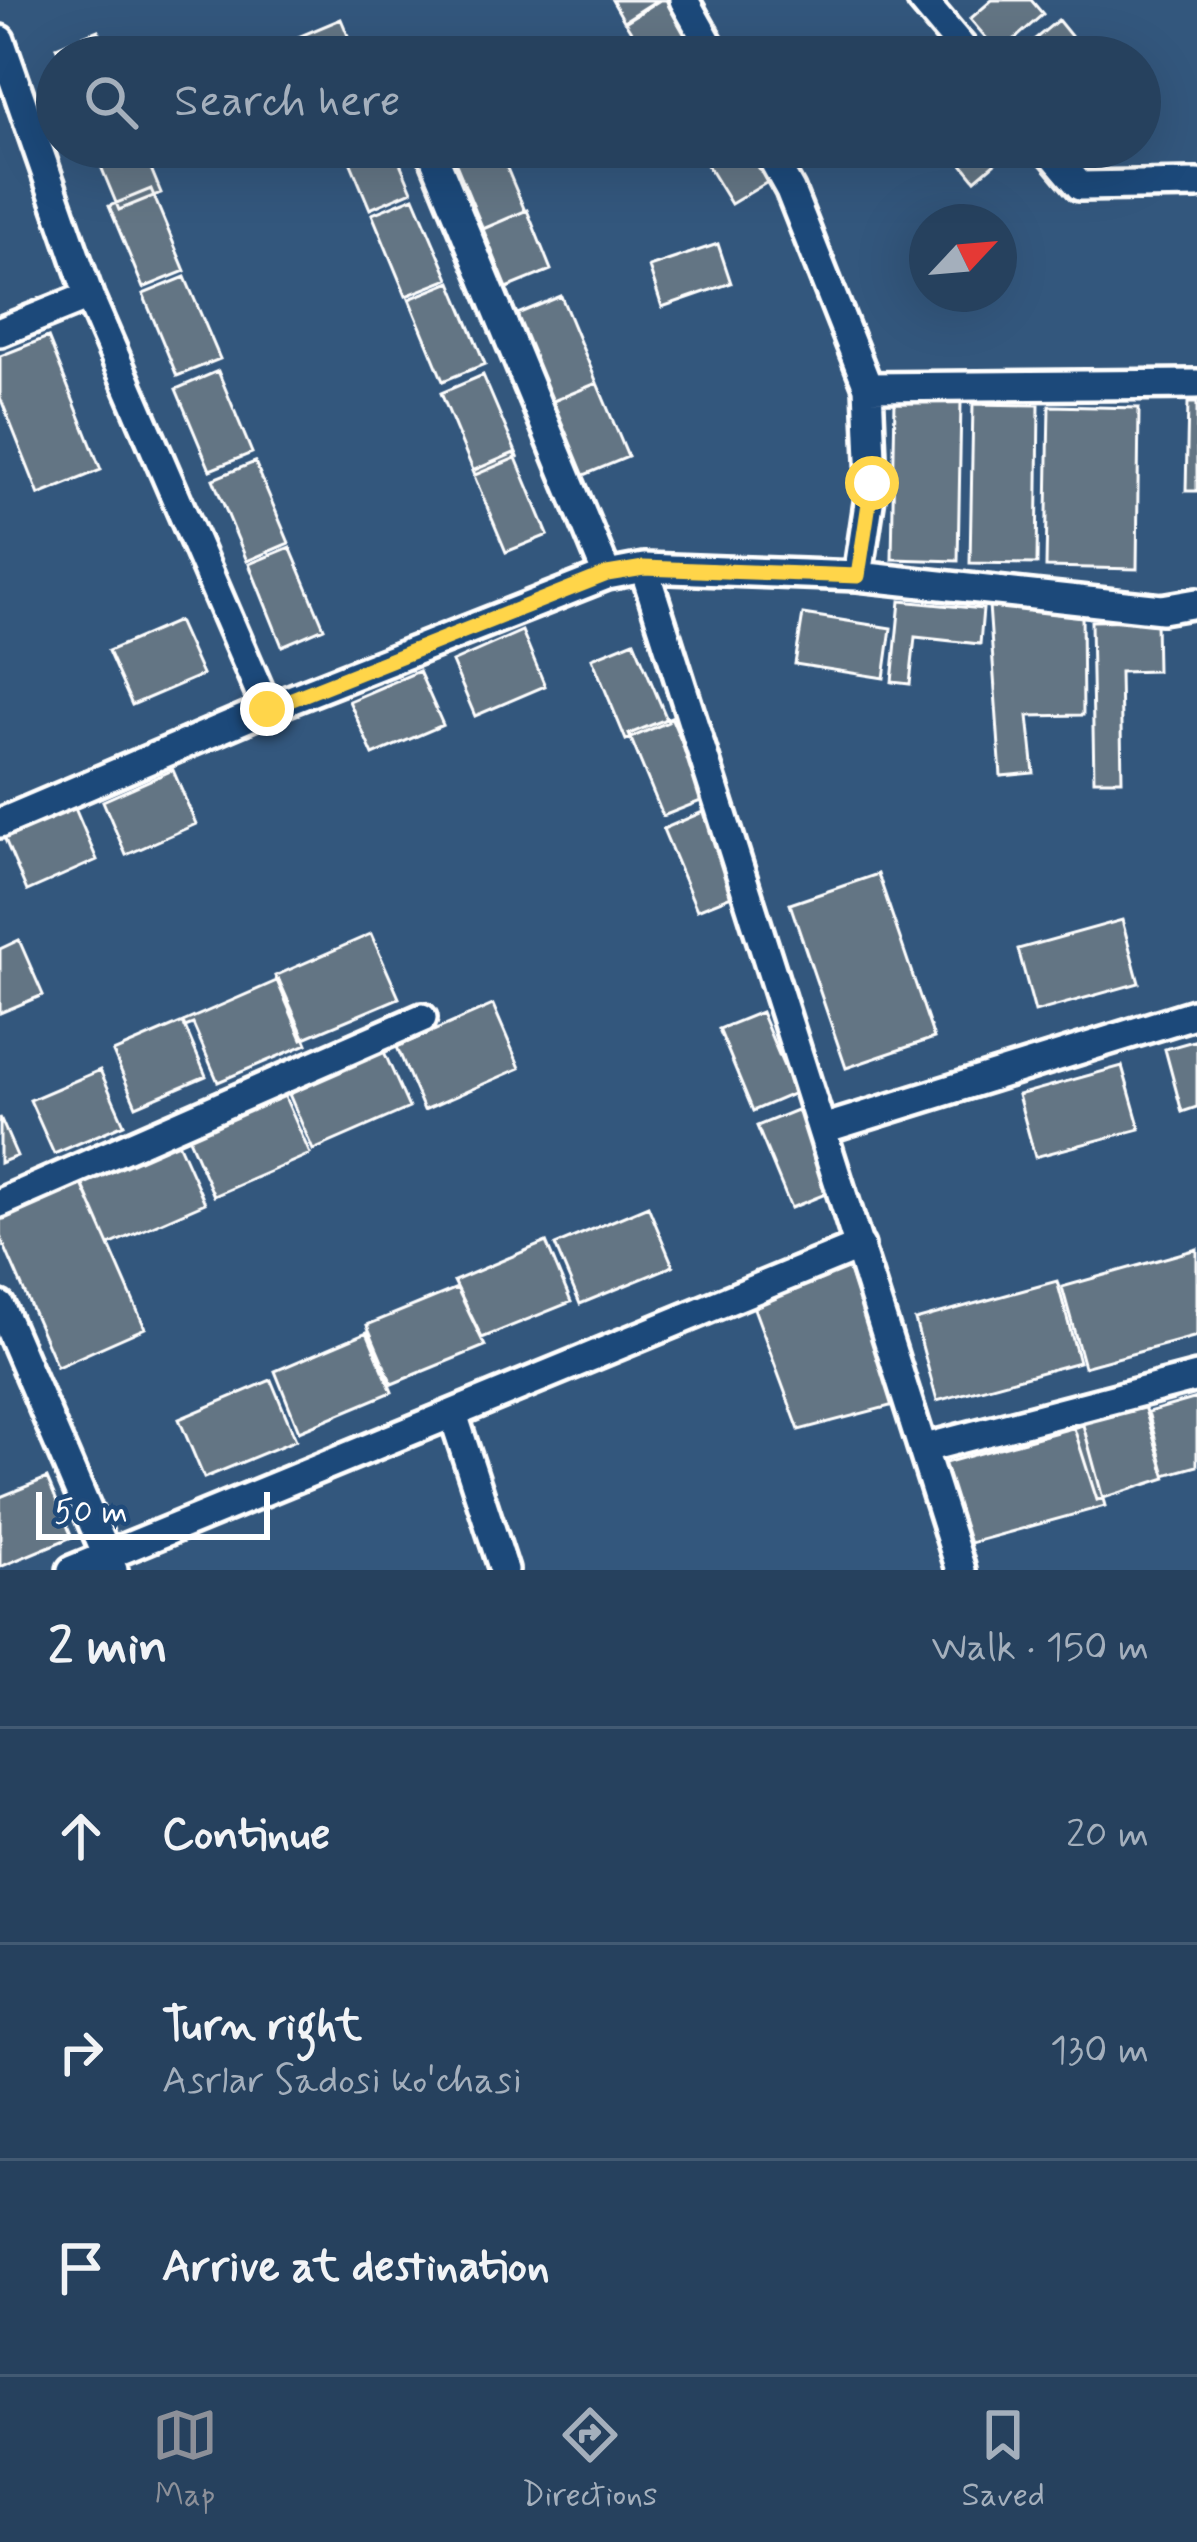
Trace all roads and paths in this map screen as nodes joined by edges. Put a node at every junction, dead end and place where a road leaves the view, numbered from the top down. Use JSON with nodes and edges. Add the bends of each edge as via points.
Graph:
{"nodes":[{"id":1,"x":684,"y":0,"type":"edge"},
{"id":2,"x":922,"y":0,"type":"edge"},
{"id":3,"x":704,"y":36,"type":"edge"},
{"id":4,"x":952,"y":36,"type":"edge"},
{"id":5,"x":0,"y":40,"type":"edge"},
{"id":6,"x":36,"y":144,"type":"edge"},
{"id":7,"x":44,"y":168,"type":"edge"},
{"id":8,"x":439,"y":168,"type":"edge"},
{"id":9,"x":778,"y":168,"type":"edge"},
{"id":10,"x":1065,"y":168,"type":"edge"},
{"id":11,"x":1197,"y":184,"type":"edge"},
{"id":12,"x":89,"y":296,"type":"junction"},
{"id":13,"x":0,"y":332,"type":"edge"},
{"id":14,"x":1197,"y":384,"type":"edge"},
{"id":15,"x":868,"y":387,"type":"junction"},
{"id":16,"x":644,"y":568,"type":"junction"},
{"id":17,"x":607,"y":574,"type":"junction"},
{"id":18,"x":858,"y":576,"type":"junction"},
{"id":19,"x":1197,"y":603,"type":"edge"},
{"id":20,"x":267,"y":709,"type":"junction"},
{"id":21,"x":0,"y":824,"type":"edge"},
{"id":22,"x":1197,"y":1013,"type":"edge"},
{"id":23,"x":422,"y":1018,"type":"dead end"},
{"id":24,"x":823,"y":1129,"type":"junction"},
{"id":25,"x":0,"y":1203,"type":"edge"},
{"id":26,"x":860,"y":1246,"type":"junction"},
{"id":27,"x":0,"y":1306,"type":"edge"},
{"id":28,"x":1197,"y":1377,"type":"edge"},
{"id":29,"x":453,"y":1414,"type":"junction"},
{"id":30,"x":925,"y":1448,"type":"junction"},
{"id":31,"x":110,"y":1563,"type":"edge"},
{"id":32,"x":72,"y":1570,"type":"edge"},
{"id":33,"x":504,"y":1570,"type":"edge"},
{"id":34,"x":961,"y":1570,"type":"edge"}],
"edges":[{"from":1,"to":3,"type":"street"},
{"from":2,"to":4,"type":"street"},
{"from":5,"to":6,"type":"street"},
{"from":7,"to":12,"type":"street"},
{"from":8,"to":17,"type":"street"},
{"from":9,"to":15,"type":"street"},
{"from":10,"to":11,"type":"street","via":[[1080,186]]},
{"from":12,"to":13,"type":"street"},
{"from":12,"to":20,"type":"street"},
{"from":14,"to":15,"type":"street"},
{"from":15,"to":18,"type":"street","via":[[872,483]]},
{"from":16,"to":17,"type":"street"},
{"from":16,"to":18,"type":"street"},
{"from":16,"to":24,"type":"street"},
{"from":17,"to":20,"type":"street"},
{"from":18,"to":19,"type":"street","via":[[1162,609]]},
{"from":20,"to":21,"type":"street"},
{"from":22,"to":24,"type":"street"},
{"from":23,"to":25,"type":"street"},
{"from":24,"to":26,"type":"street"},
{"from":26,"to":29,"type":"street"},
{"from":26,"to":30,"type":"street"},
{"from":27,"to":31,"type":"street"},
{"from":28,"to":30,"type":"street"},
{"from":29,"to":31,"type":"street"},
{"from":29,"to":33,"type":"street"},
{"from":30,"to":34,"type":"street"},
{"from":31,"to":32,"type":"street"}]}
